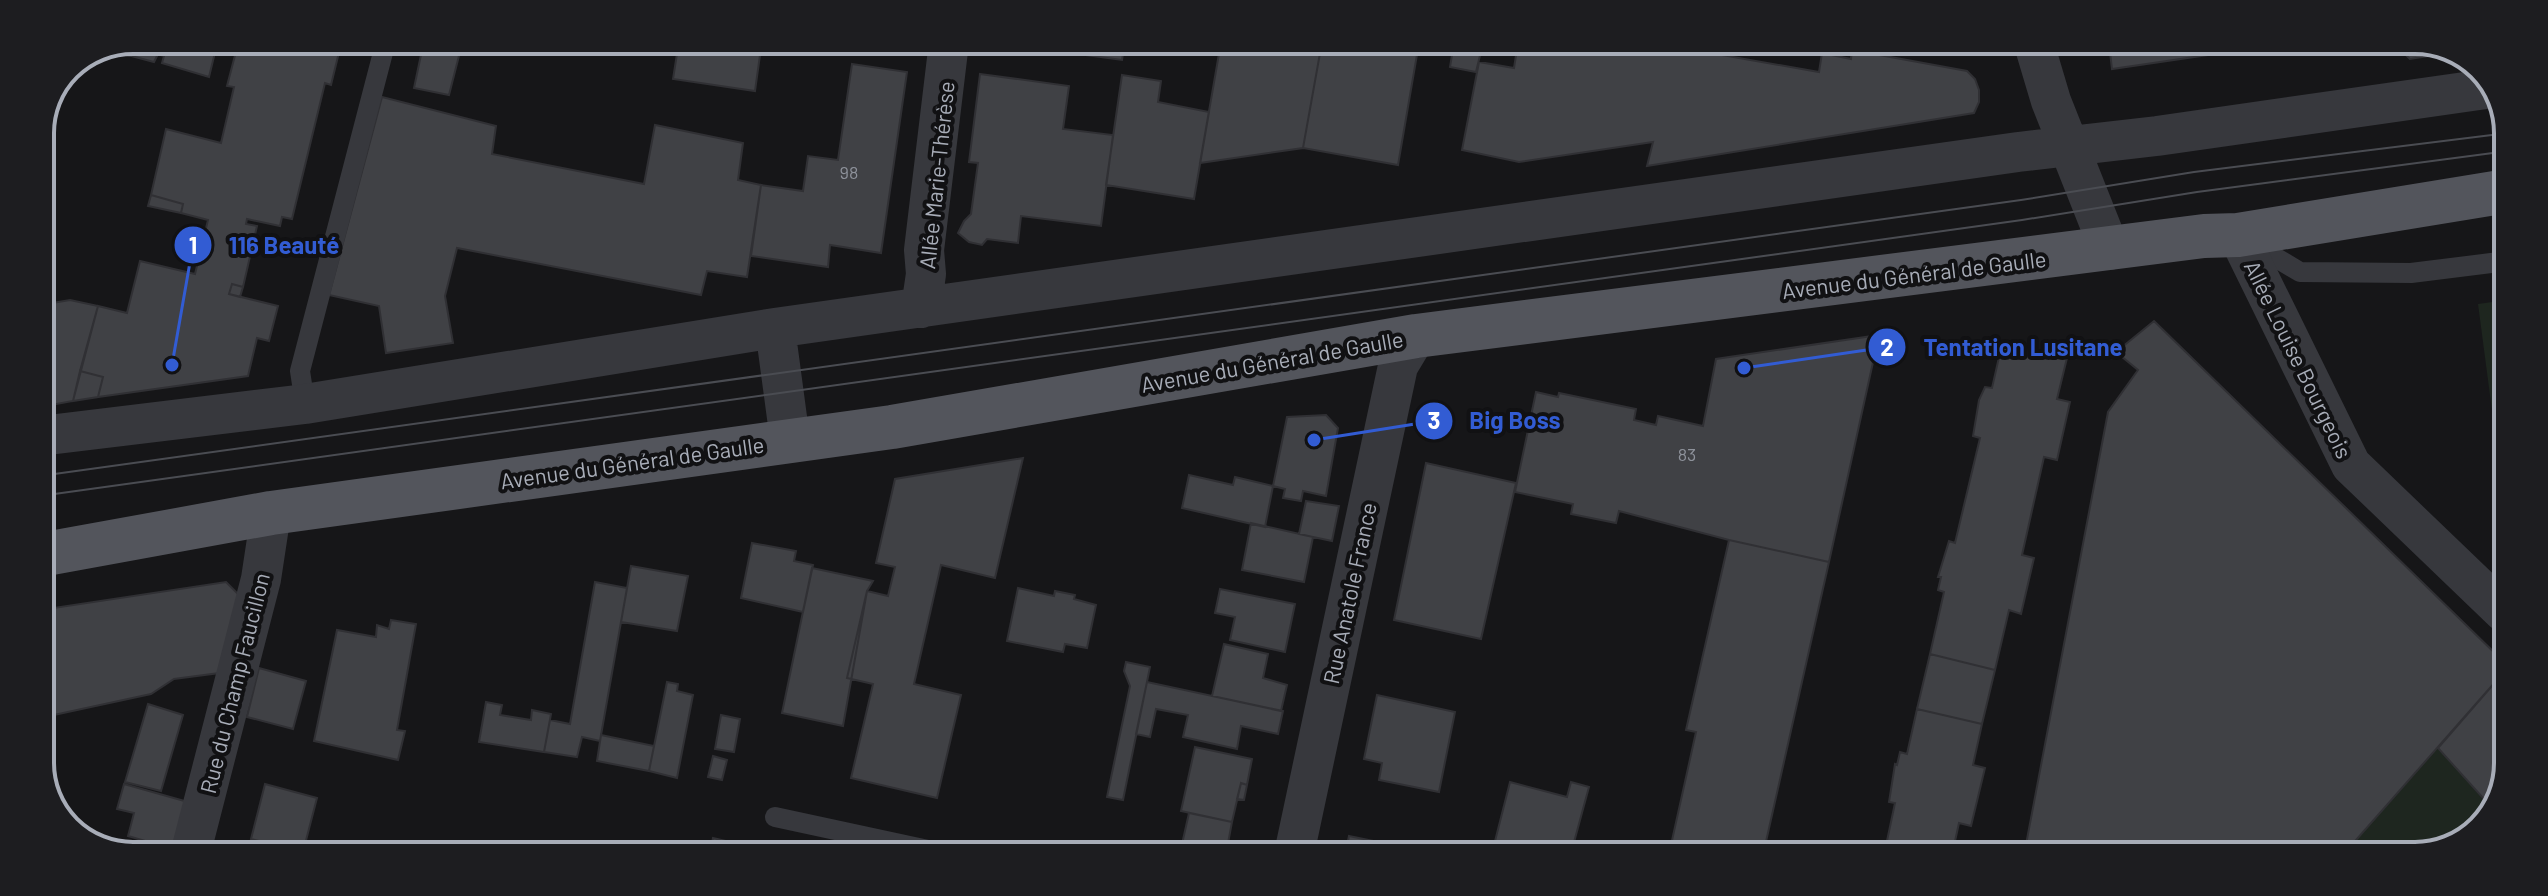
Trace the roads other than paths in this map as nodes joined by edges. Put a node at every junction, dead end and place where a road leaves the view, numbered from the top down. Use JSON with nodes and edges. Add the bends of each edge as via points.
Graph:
{"nodes":[{"id":1,"x":383,"y":54,"type":"edge"},
{"id":2,"x":948,"y":54,"type":"edge"},
{"id":3,"x":2037,"y":54,"type":"edge"},
{"id":4,"x":2481,"y":90,"type":"edge"},
{"id":5,"x":2070,"y":146,"type":"junction"},
{"id":6,"x":2494,"y":193,"type":"edge"},
{"id":7,"x":2238,"y":235,"type":"junction"},
{"id":8,"x":2110,"y":250,"type":"junction"},
{"id":9,"x":2494,"y":263,"type":"edge"},
{"id":10,"x":921,"y":308,"type":"junction"},
{"id":11,"x":775,"y":328,"type":"junction"},
{"id":12,"x":1416,"y":336,"type":"junction"},
{"id":13,"x":305,"y":404,"type":"junction"},
{"id":14,"x":54,"y":434,"type":"edge"},
{"id":15,"x":790,"y":440,"type":"junction"},
{"id":16,"x":271,"y":513,"type":"junction"},
{"id":17,"x":54,"y":552,"type":"edge"},
{"id":18,"x":2494,"y":602,"type":"edge"},
{"id":19,"x":775,"y":817,"type":"dead end"},
{"id":20,"x":193,"y":842,"type":"edge"},
{"id":21,"x":891,"y":842,"type":"edge"},
{"id":22,"x":1297,"y":842,"type":"edge"}],
"edges":[{"from":1,"to":13,"type":"lane","via":[[300,371]]},
{"from":2,"to":10,"type":"street","name":"Allée Marie-Thérèse"},
{"from":3,"to":5,"type":"street"},
{"from":4,"to":5,"type":"street"},
{"from":5,"to":8,"type":"street"},
{"from":5,"to":10,"type":"street"},
{"from":6,"to":7,"type":"main road","name":"Avenue du Général de Gaulle"},
{"from":7,"to":8,"type":"main road","name":"Avenue du Général de Gaulle"},
{"from":7,"to":9,"type":"lane","via":[[2300,272],[2411,273]]},
{"from":7,"to":18,"type":"street","name":"Allée Louise Bourgeois","via":[[2351,465]]},
{"from":8,"to":12,"type":"main road","name":"Avenue du Général de Gaulle"},
{"from":10,"to":11,"type":"street"},
{"from":11,"to":13,"type":"street"},
{"from":11,"to":15,"type":"street"},
{"from":12,"to":15,"type":"main road","name":"Avenue du Général de Gaulle"},
{"from":12,"to":22,"type":"street","name":"Rue Anatole France","via":[[1398,366]]},
{"from":13,"to":14,"type":"street"},
{"from":15,"to":16,"type":"main road","name":"Avenue du Général de Gaulle"},
{"from":16,"to":17,"type":"main road","name":"Avenue du Général de Gaulle"},
{"from":16,"to":20,"type":"street","name":"Rue du Champ Faucillon","via":[[261,579]]},
{"from":19,"to":21,"type":"lane"}]}
